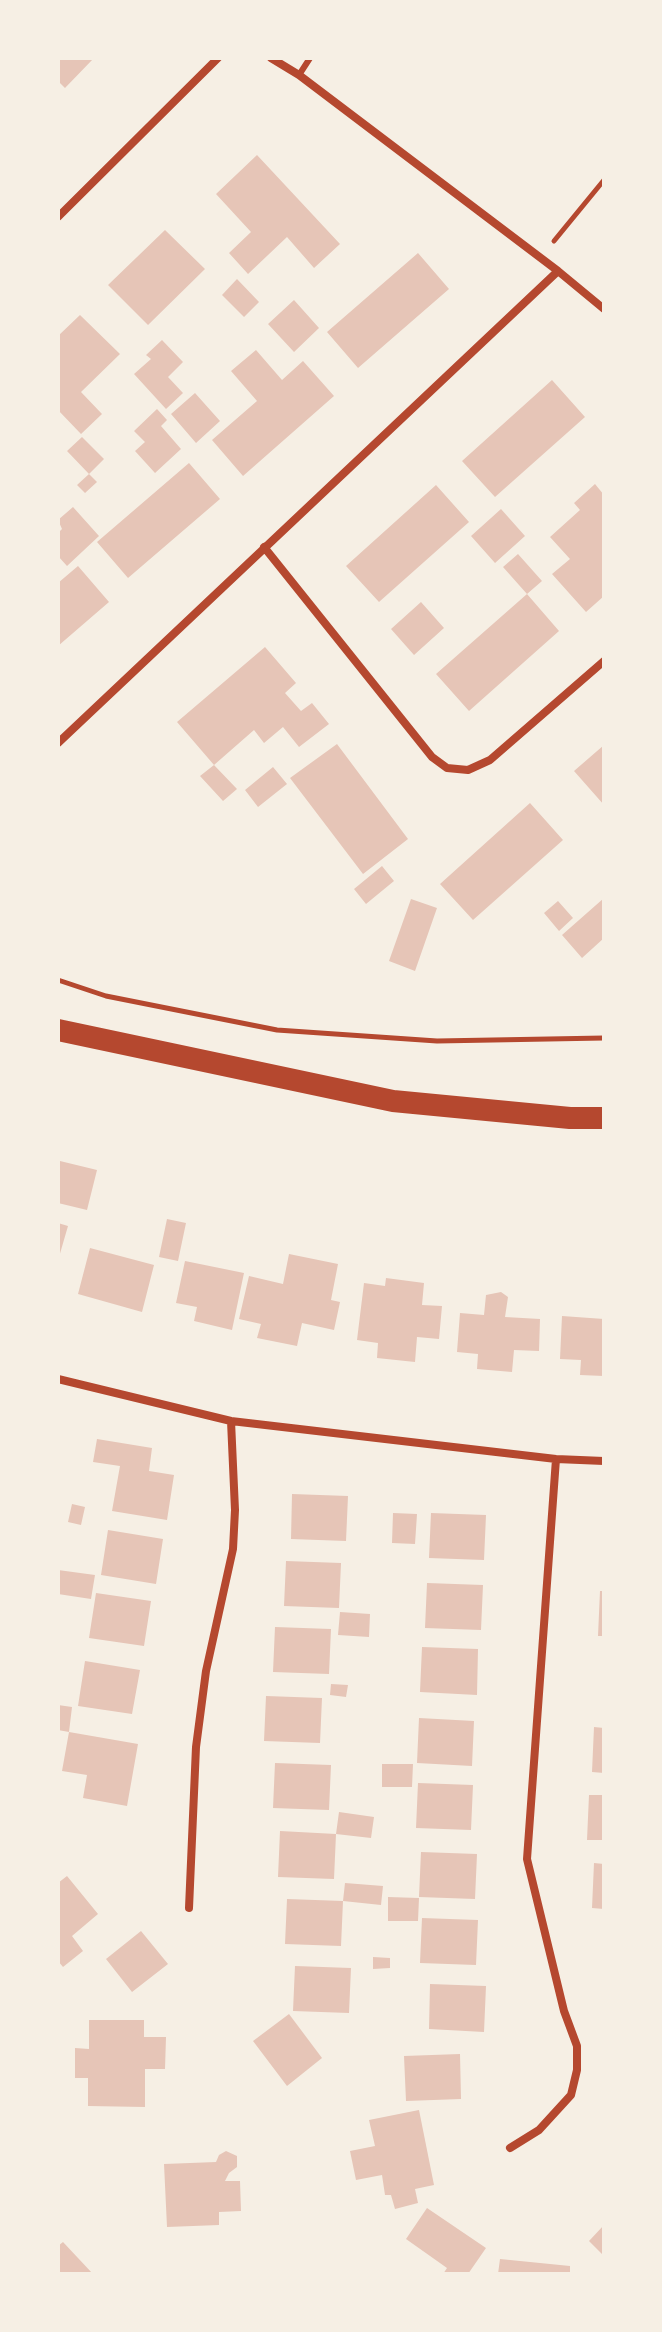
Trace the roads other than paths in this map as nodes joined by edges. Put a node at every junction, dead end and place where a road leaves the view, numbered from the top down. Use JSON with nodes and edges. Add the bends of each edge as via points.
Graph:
{"nodes":[{"id":1,"x":218,"y":58,"type":"edge"},
{"id":2,"x":271,"y":58,"type":"edge"},
{"id":3,"x":310,"y":58,"type":"edge"},
{"id":4,"x":299,"y":75,"type":"junction"},
{"id":5,"x":58,"y":217,"type":"edge"},
{"id":6,"x":558,"y":271,"type":"junction"},
{"id":7,"x":604,"y":309,"type":"edge"},
{"id":8,"x":264,"y":547,"type":"junction"},
{"id":9,"x":604,"y":661,"type":"edge"},
{"id":10,"x":58,"y":743,"type":"edge"},
{"id":11,"x":58,"y":1030,"type":"edge"},
{"id":12,"x":604,"y":1118,"type":"edge"},
{"id":13,"x":58,"y":1379,"type":"edge"},
{"id":14,"x":231,"y":1421,"type":"junction"},
{"id":15,"x":556,"y":1459,"type":"junction"},
{"id":16,"x":604,"y":1461,"type":"edge"},
{"id":17,"x":189,"y":1908,"type":"dead end"},
{"id":18,"x":510,"y":2148,"type":"dead end"}],
"edges":[{"from":1,"to":5,"type":"street"},
{"from":2,"to":4,"type":"street"},
{"from":3,"to":4,"type":"lane"},
{"from":4,"to":6,"type":"street"},
{"from":6,"to":7,"type":"street"},
{"from":6,"to":8,"type":"street"},
{"from":8,"to":9,"type":"street","via":[[432,757],[447,768],[468,770],[490,760]]},
{"from":8,"to":10,"type":"street"},
{"from":11,"to":12,"type":"highway","via":[[393,1101]]},
{"from":13,"to":14,"type":"street"},
{"from":14,"to":15,"type":"street"},
{"from":14,"to":17,"type":"street","via":[[233,1549],[206,1671],[196,1747]]},
{"from":15,"to":16,"type":"street"},
{"from":15,"to":18,"type":"street","via":[[527,1859],[577,2046],[577,2070],[571,2095],[539,2130]]}]}
